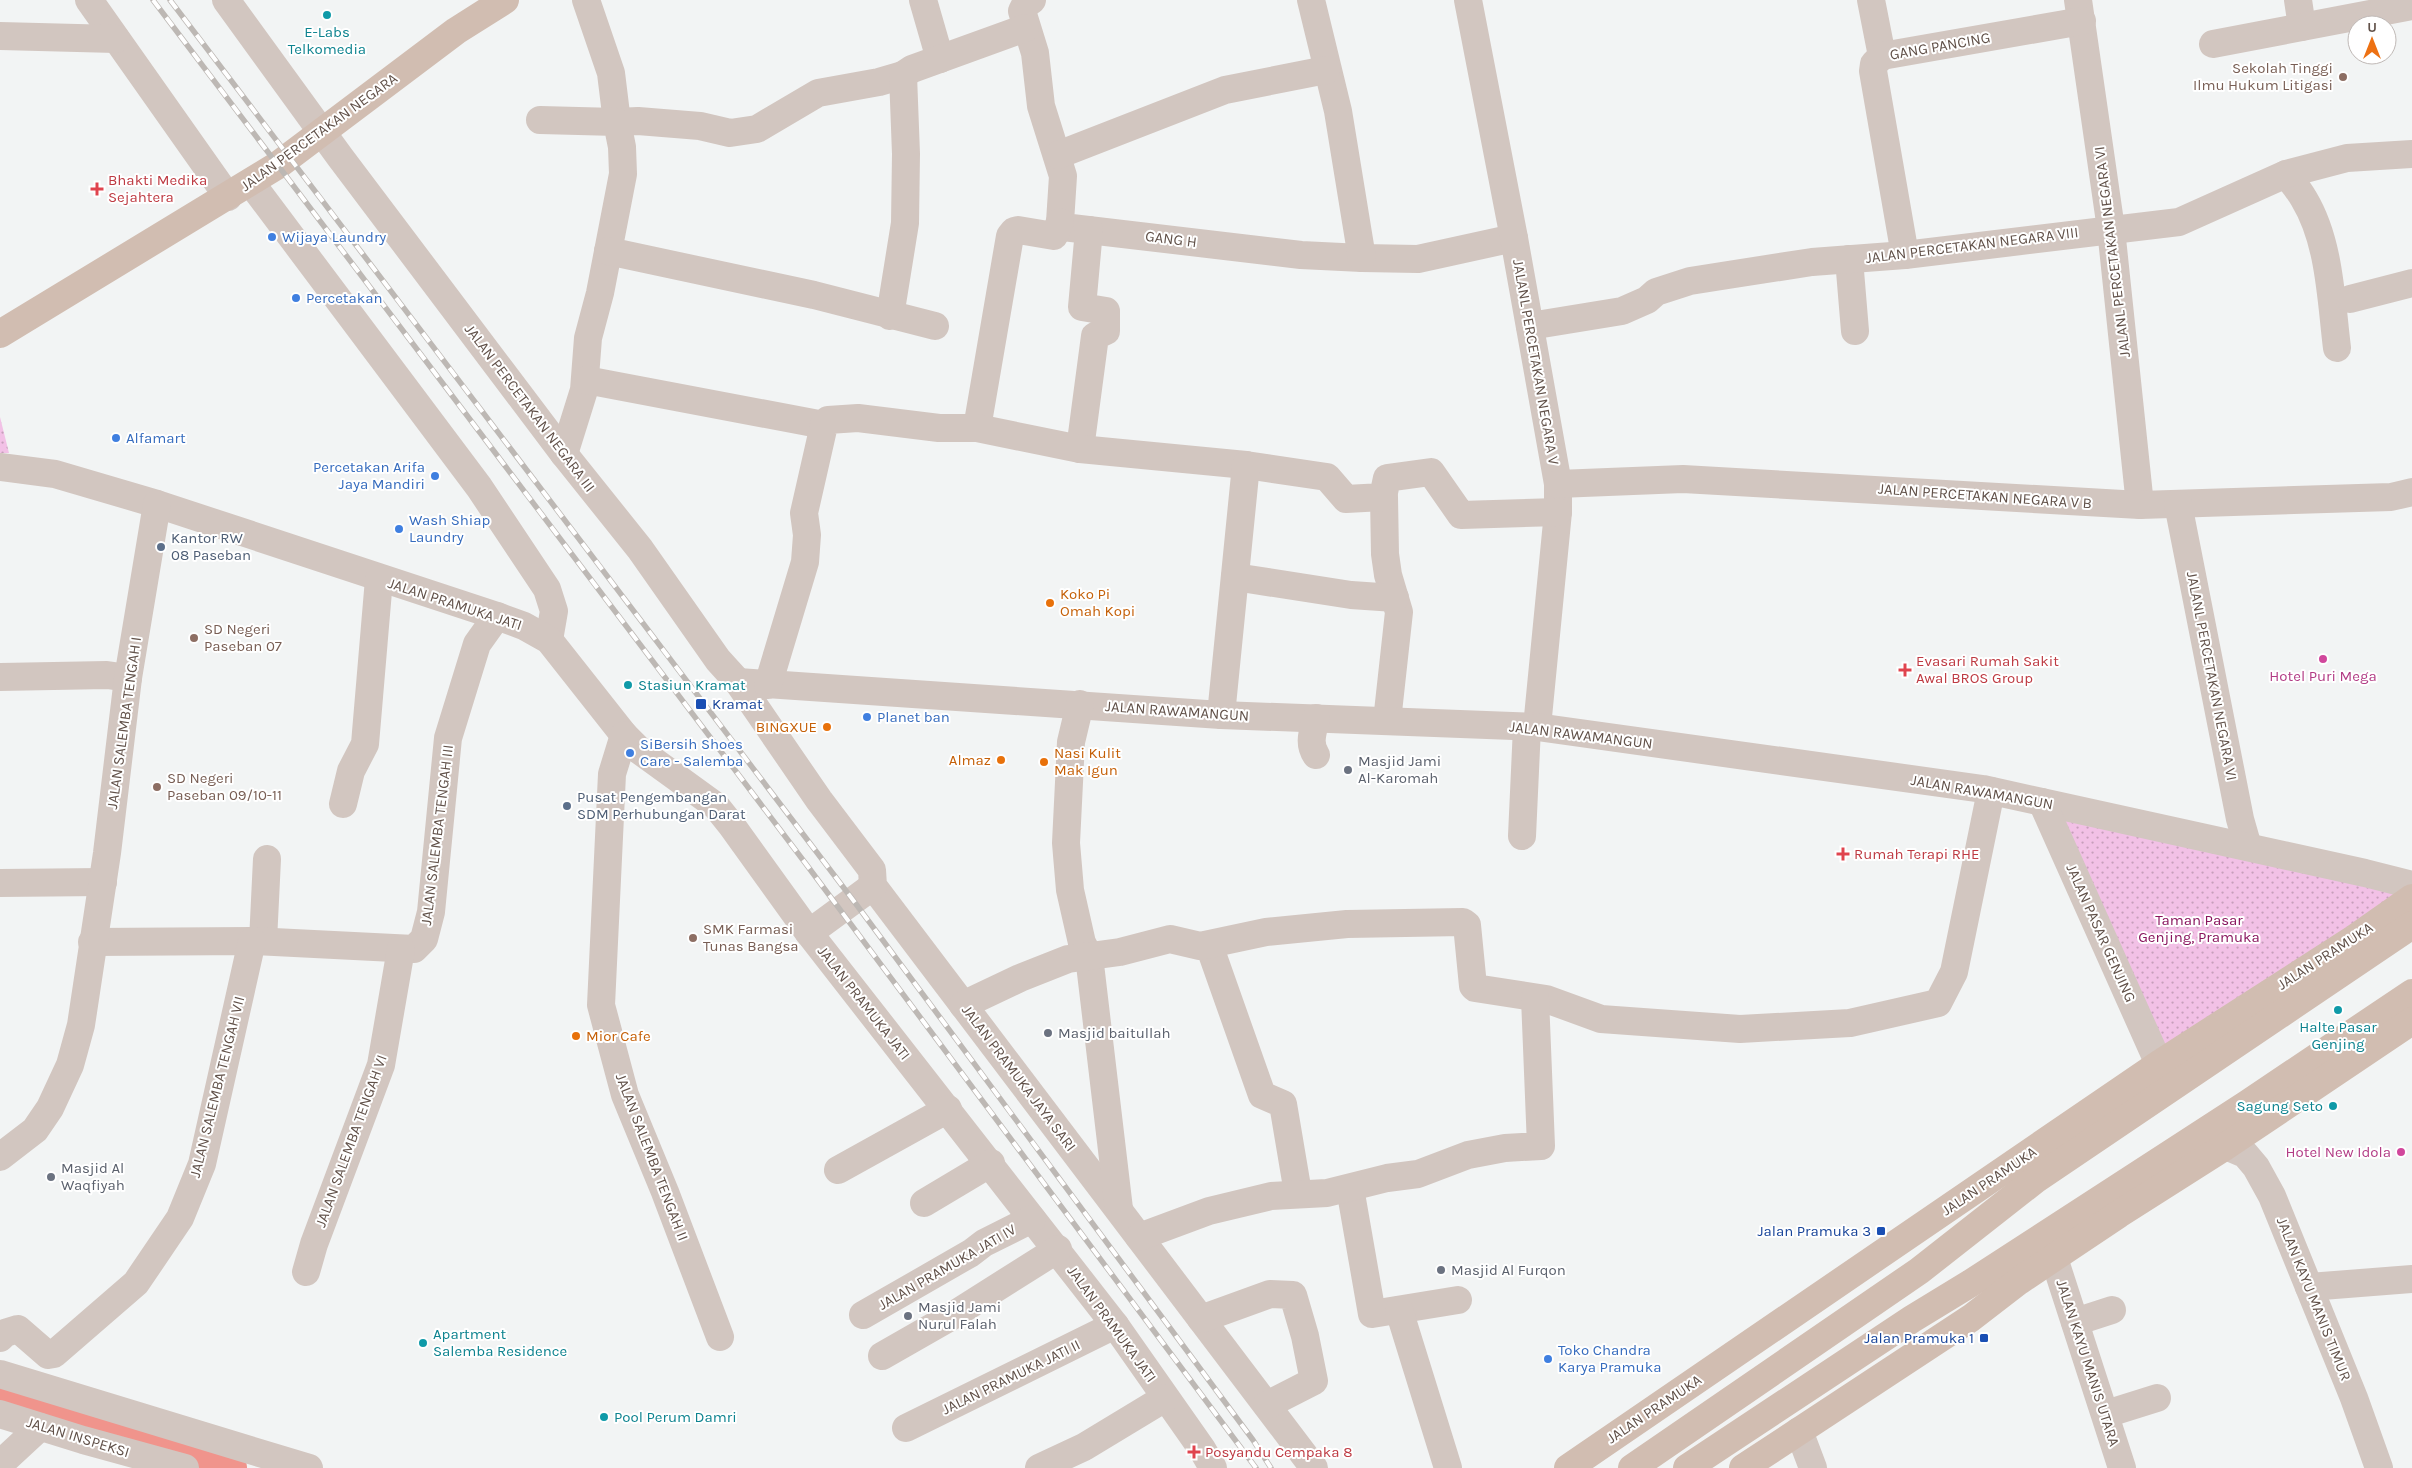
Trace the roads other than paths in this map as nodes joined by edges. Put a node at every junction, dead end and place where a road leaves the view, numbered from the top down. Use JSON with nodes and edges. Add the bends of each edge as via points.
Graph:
{"nodes":[{"id":1,"x":88,"y":0,"type":"edge"},
{"id":2,"x":226,"y":0,"type":"edge"},
{"id":3,"x":505,"y":0,"type":"edge"},
{"id":4,"x":586,"y":0,"type":"edge"},
{"id":5,"x":923,"y":0,"type":"edge"},
{"id":6,"x":1032,"y":0,"type":"edge"},
{"id":7,"x":1311,"y":0,"type":"edge"},
{"id":8,"x":1468,"y":0,"type":"edge"},
{"id":9,"x":1871,"y":0,"type":"edge"},
{"id":10,"x":2298,"y":0,"type":"edge"},
{"id":11,"x":2412,"y":6,"type":"edge"},
{"id":12,"x":2080,"y":11,"type":"edge"},
{"id":13,"x":2302,"y":26,"type":"junction"},
{"id":14,"x":1026,"y":28,"type":"junction"},
{"id":15,"x":0,"y":36,"type":"edge"},
{"id":16,"x":116,"y":39,"type":"junction"},
{"id":17,"x":2213,"y":44,"type":"dead end"},
{"id":18,"x":1882,"y":56,"type":"junction"},
{"id":19,"x":940,"y":59,"type":"junction"},
{"id":20,"x":1326,"y":70,"type":"junction"},
{"id":21,"x":903,"y":75,"type":"junction"},
{"id":22,"x":540,"y":120,"type":"dead end"},
{"id":23,"x":616,"y":122,"type":"junction"},
{"id":24,"x":323,"y":133,"type":"junction"},
{"id":25,"x":2412,"y":154,"type":"edge"},
{"id":26,"x":1058,"y":155,"type":"junction"},
{"id":27,"x":2286,"y":174,"type":"junction"},
{"id":28,"x":240,"y":190,"type":"junction"},
{"id":29,"x":1060,"y":222,"type":"junction"},
{"id":30,"x":2111,"y":229,"type":"junction"},
{"id":31,"x":1089,"y":230,"type":"junction"},
{"id":32,"x":1514,"y":238,"type":"junction"},
{"id":33,"x":608,"y":251,"type":"junction"},
{"id":34,"x":1905,"y":255,"type":"junction"},
{"id":35,"x":1362,"y":258,"type":"junction"},
{"id":36,"x":1849,"y":259,"type":"junction"},
{"id":37,"x":2412,"y":283,"type":"edge"},
{"id":38,"x":2350,"y":299,"type":"dead end"},
{"id":39,"x":890,"y":316,"type":"junction"},
{"id":40,"x":934,"y":326,"type":"dead end"},
{"id":41,"x":1530,"y":326,"type":"junction"},
{"id":42,"x":1855,"y":331,"type":"dead end"},
{"id":43,"x":0,"y":334,"type":"edge"},
{"id":44,"x":2337,"y":348,"type":"dead end"},
{"id":45,"x":586,"y":380,"type":"junction"},
{"id":46,"x":824,"y":425,"type":"junction"},
{"id":47,"x":977,"y":428,"type":"junction"},
{"id":48,"x":1080,"y":449,"type":"junction"},
{"id":49,"x":564,"y":454,"type":"junction"},
{"id":50,"x":1246,"y":465,"type":"junction"},
{"id":51,"x":0,"y":467,"type":"edge"},
{"id":52,"x":1558,"y":484,"type":"junction"},
{"id":53,"x":2412,"y":492,"type":"edge"},
{"id":54,"x":1384,"y":497,"type":"junction"},
{"id":55,"x":157,"y":504,"type":"junction"},
{"id":56,"x":2178,"y":504,"type":"junction"},
{"id":57,"x":2140,"y":505,"type":"junction"},
{"id":58,"x":1558,"y":512,"type":"junction"},
{"id":59,"x":1235,"y":577,"type":"junction"},
{"id":60,"x":380,"y":579,"type":"junction"},
{"id":61,"x":1395,"y":598,"type":"junction"},
{"id":62,"x":497,"y":616,"type":"junction"},
{"id":63,"x":549,"y":640,"type":"junction"},
{"id":64,"x":0,"y":678,"type":"edge"},
{"id":65,"x":128,"y":678,"type":"junction"},
{"id":66,"x":738,"y":682,"type":"junction"},
{"id":67,"x":768,"y":685,"type":"junction"},
{"id":68,"x":1080,"y":704,"type":"junction"},
{"id":69,"x":1221,"y":715,"type":"junction"},
{"id":70,"x":1316,"y":718,"type":"junction"},
{"id":71,"x":1387,"y":721,"type":"junction"},
{"id":72,"x":1532,"y":727,"type":"junction"},
{"id":73,"x":624,"y":735,"type":"junction"},
{"id":74,"x":1316,"y":756,"type":"dead end"},
{"id":75,"x":1990,"y":791,"type":"junction"},
{"id":76,"x":2042,"y":802,"type":"junction"},
{"id":77,"x":344,"y":804,"type":"dead end"},
{"id":78,"x":1522,"y":836,"type":"dead end"},
{"id":79,"x":2248,"y":847,"type":"junction"},
{"id":80,"x":267,"y":859,"type":"dead end"},
{"id":81,"x":103,"y":882,"type":"junction"},
{"id":82,"x":0,"y":883,"type":"edge"},
{"id":83,"x":2412,"y":885,"type":"edge"},
{"id":84,"x":873,"y":886,"type":"junction"},
{"id":85,"x":2412,"y":898,"type":"edge"},
{"id":86,"x":2412,"y":925,"type":"edge"},
{"id":87,"x":809,"y":933,"type":"junction"},
{"id":88,"x":258,"y":941,"type":"junction"},
{"id":89,"x":92,"y":942,"type":"junction"},
{"id":90,"x":1209,"y":944,"type":"junction"},
{"id":91,"x":401,"y":949,"type":"junction"},
{"id":92,"x":1088,"y":956,"type":"junction"},
{"id":93,"x":2412,"y":993,"type":"edge"},
{"id":94,"x":1535,"y":998,"type":"junction"},
{"id":95,"x":964,"y":1005,"type":"junction"},
{"id":96,"x":2412,"y":1021,"type":"edge"},
{"id":97,"x":2159,"y":1064,"type":"junction"},
{"id":98,"x":948,"y":1109,"type":"junction"},
{"id":99,"x":2226,"y":1146,"type":"junction"},
{"id":100,"x":0,"y":1158,"type":"edge"},
{"id":101,"x":991,"y":1163,"type":"junction"},
{"id":102,"x":838,"y":1170,"type":"dead end"},
{"id":103,"x":1350,"y":1188,"type":"junction"},
{"id":104,"x":1298,"y":1193,"type":"junction"},
{"id":105,"x":924,"y":1203,"type":"dead end"},
{"id":106,"x":1120,"y":1211,"type":"junction"},
{"id":107,"x":1032,"y":1219,"type":"junction"},
{"id":108,"x":1139,"y":1237,"type":"junction"},
{"id":109,"x":1058,"y":1249,"type":"junction"},
{"id":110,"x":2054,"y":1258,"type":"junction"},
{"id":111,"x":306,"y":1272,"type":"dead end"},
{"id":112,"x":2412,"y":1279,"type":"edge"},
{"id":113,"x":2309,"y":1287,"type":"junction"},
{"id":114,"x":1458,"y":1300,"type":"dead end"},
{"id":115,"x":1801,"y":1309,"type":"junction"},
{"id":116,"x":1399,"y":1310,"type":"junction"},
{"id":117,"x":2112,"y":1310,"type":"dead end"},
{"id":118,"x":862,"y":1315,"type":"dead end"},
{"id":119,"x":1201,"y":1319,"type":"junction"},
{"id":120,"x":2075,"y":1322,"type":"junction"},
{"id":121,"x":1115,"y":1325,"type":"junction"},
{"id":122,"x":720,"y":1337,"type":"dead end"},
{"id":123,"x":0,"y":1338,"type":"edge"},
{"id":124,"x":882,"y":1356,"type":"dead end"},
{"id":125,"x":0,"y":1374,"type":"edge"},
{"id":126,"x":1766,"y":1378,"type":"junction"},
{"id":127,"x":1165,"y":1398,"type":"junction"},
{"id":128,"x":2157,"y":1398,"type":"dead end"},
{"id":129,"x":1844,"y":1403,"type":"junction"},
{"id":130,"x":1267,"y":1405,"type":"junction"},
{"id":131,"x":0,"y":1414,"type":"edge"},
{"id":132,"x":1768,"y":1414,"type":"junction"},
{"id":133,"x":2106,"y":1414,"type":"junction"},
{"id":134,"x":40,"y":1426,"type":"junction"},
{"id":135,"x":906,"y":1428,"type":"dead end"},
{"id":136,"x":1799,"y":1431,"type":"junction"},
{"id":137,"x":13,"y":1462,"type":"edge"},
{"id":138,"x":185,"y":1468,"type":"edge"},
{"id":139,"x":309,"y":1468,"type":"edge"},
{"id":140,"x":1038,"y":1468,"type":"edge"},
{"id":141,"x":1213,"y":1468,"type":"edge"},
{"id":142,"x":1314,"y":1468,"type":"edge"},
{"id":143,"x":1448,"y":1468,"type":"edge"},
{"id":144,"x":1568,"y":1468,"type":"edge"},
{"id":145,"x":1632,"y":1468,"type":"edge"},
{"id":146,"x":1687,"y":1468,"type":"edge"},
{"id":147,"x":1744,"y":1468,"type":"edge"},
{"id":148,"x":1813,"y":1468,"type":"edge"},
{"id":149,"x":2122,"y":1468,"type":"edge"},
{"id":150,"x":2379,"y":1468,"type":"edge"}],
"edges":[{"from":1,"to":16,"type":"street"},
{"from":2,"to":24,"type":"street","name":"JALAN PERCETAKAN NEGARA III"},
{"from":3,"to":24,"type":"main road","name":"JALAN PERCETAKAN NEGARA","via":[[456,31]]},
{"from":4,"to":23,"type":"street","via":[[611,73]]},
{"from":5,"to":19,"type":"street"},
{"from":6,"to":14,"type":"street","via":[[1022,11]]},
{"from":7,"to":20,"type":"street"},
{"from":8,"to":32,"type":"street","name":"JALANL PERCETAKAN NEGARA V"},
{"from":9,"to":18,"type":"street"},
{"from":10,"to":13,"type":"street"},
{"from":11,"to":13,"type":"street"},
{"from":12,"to":18,"type":"street","name":"GANG PANCING"},
{"from":12,"to":30,"type":"street","name":"JALANL PERCETAKAN NEGARA VI"},
{"from":13,"to":17,"type":"street"},
{"from":14,"to":19,"type":"street"},
{"from":14,"to":26,"type":"street","via":[[1035,53],[1041,106]]},
{"from":15,"to":16,"type":"street"},
{"from":16,"to":28,"type":"street"},
{"from":18,"to":34,"type":"street","name":"GANG PANCING","via":[[1874,64],[1873,71]]},
{"from":19,"to":21,"type":"street"},
{"from":20,"to":26,"type":"street","via":[[1225,90]]},
{"from":20,"to":35,"type":"street","via":[[1338,111]]},
{"from":21,"to":23,"type":"street","via":[[818,93],[757,129],[730,133],[700,126]]},
{"from":21,"to":39,"type":"street","via":[[905,223]]},
{"from":22,"to":23,"type":"street"},
{"from":23,"to":33,"type":"street","via":[[622,147],[623,174]]},
{"from":24,"to":28,"type":"main road","name":"JALAN PERCETAKAN NEGARA"},
{"from":24,"to":49,"type":"street","name":"JALAN PERCETAKAN NEGARA III"},
{"from":25,"to":27,"type":"street","name":"JALAN PERCETAKAN NEGARA VIII","via":[[2347,158]]},
{"from":26,"to":29,"type":"street","via":[[1063,176]]},
{"from":27,"to":30,"type":"street","name":"JALAN PERCETAKAN NEGARA VIII","via":[[2179,222]]},
{"from":27,"to":44,"type":"street","via":[[2304,200],[2317,229],[2329,278]]},
{"from":28,"to":43,"type":"main road","name":"JALAN PERCETAKAN NEGARA"},
{"from":28,"to":63,"type":"street","via":[[479,487],[547,589],[554,611]]},
{"from":29,"to":31,"type":"street","name":"GANG H","via":[[1067,229]]},
{"from":29,"to":47,"type":"street","via":[[1054,236],[1018,230],[1010,236]]},
{"from":30,"to":34,"type":"street","name":"JALAN PERCETAKAN NEGARA VIII"},
{"from":30,"to":57,"type":"street","name":"JALANL PERCETAKAN NEGARA VI"},
{"from":31,"to":35,"type":"street","name":"GANG H","via":[[1301,255]]},
{"from":31,"to":48,"type":"street","via":[[1082,307],[1106,310],[1106,331],[1095,336]]},
{"from":32,"to":35,"type":"street","name":"GANG H","via":[[1418,259]]},
{"from":32,"to":41,"type":"street","name":"JALANL PERCETAKAN NEGARA V"},
{"from":33,"to":39,"type":"street","via":[[814,295]]},
{"from":33,"to":45,"type":"street","via":[[588,338]]},
{"from":34,"to":36,"type":"street","name":"JALAN PERCETAKAN NEGARA VIII"},
{"from":36,"to":41,"type":"street","name":"JALAN PERCETAKAN NEGARA VIII","via":[[1690,281],[1656,292],[1647,300],[1622,310]]},
{"from":36,"to":42,"type":"street"},
{"from":37,"to":38,"type":"street"},
{"from":39,"to":40,"type":"street"},
{"from":41,"to":52,"type":"street","name":"JALANL PERCETAKAN NEGARA V"},
{"from":45,"to":46,"type":"street"},
{"from":45,"to":49,"type":"street"},
{"from":46,"to":47,"type":"street","via":[[828,420],[841,417],[939,428]]},
{"from":46,"to":67,"type":"street","via":[[804,513],[805,562]]},
{"from":47,"to":48,"type":"street"},
{"from":48,"to":50,"type":"street"},
{"from":49,"to":66,"type":"street","name":"JALAN PERCETAKAN NEGARA III","via":[[640,549],[718,660]]},
{"from":50,"to":54,"type":"street","via":[[1327,477],[1346,499]]},
{"from":50,"to":59,"type":"street"},
{"from":51,"to":55,"type":"street","name":"JALAN PRAMUKA JATI","via":[[55,474]]},
{"from":52,"to":57,"type":"street","name":"JALAN PERCETAKAN NEGARA V B","via":[[1683,479]]},
{"from":52,"to":58,"type":"street","name":"JALANL PERCETAKAN NEGARA V"},
{"from":53,"to":56,"type":"street","name":"JALAN PERCETAKAN NEGARA V B","via":[[2390,497]]},
{"from":54,"to":58,"type":"street","via":[[1387,478],[1431,472],[1461,515]]},
{"from":54,"to":61,"type":"street","via":[[1385,554]]},
{"from":55,"to":60,"type":"street","name":"JALAN PRAMUKA JATI"},
{"from":55,"to":65,"type":"street","name":"JALAN SALEMBA TENGAH I"},
{"from":56,"to":57,"type":"street","name":"JALAN PERCETAKAN NEGARA V B"},
{"from":56,"to":79,"type":"street","name":"JALANL PERCETAKAN NEGARA VI"},
{"from":58,"to":72,"type":"street","name":"JALANL PERCETAKAN NEGARA V"},
{"from":59,"to":61,"type":"street"},
{"from":59,"to":69,"type":"street"},
{"from":60,"to":62,"type":"street","name":"JALAN PRAMUKA JATI"},
{"from":60,"to":77,"type":"street","via":[[365,744],[350,771]]},
{"from":61,"to":71,"type":"street","via":[[1399,621]]},
{"from":62,"to":63,"type":"street","name":"JALAN PRAMUKA JATI"},
{"from":62,"to":91,"type":"street","name":"JALAN SALEMBA TENGAH III","via":[[477,644],[448,738],[431,912],[424,939],[414,949]]},
{"from":63,"to":73,"type":"street","name":"JALAN PRAMUKA JATI"},
{"from":64,"to":65,"type":"street","via":[[107,675]]},
{"from":65,"to":81,"type":"street","name":"JALAN SALEMBA TENGAH I"},
{"from":66,"to":67,"type":"street","name":"JALAN RAWAMANGUN"},
{"from":66,"to":84,"type":"street","name":"JALAN PRAMUKA JAYA SARI","via":[[819,800],[872,870]]},
{"from":67,"to":68,"type":"street","name":"JALAN RAWAMANGUN"},
{"from":68,"to":69,"type":"street","name":"JALAN RAWAMANGUN"},
{"from":68,"to":92,"type":"street","via":[[1071,742],[1066,843],[1070,890]]},
{"from":69,"to":70,"type":"street","name":"JALAN RAWAMANGUN"},
{"from":70,"to":71,"type":"street","name":"JALAN RAWAMANGUN"},
{"from":70,"to":74,"type":"street","via":[[1311,740]]},
{"from":71,"to":72,"type":"street","name":"JALAN RAWAMANGUN"},
{"from":72,"to":75,"type":"street","name":"JALAN RAWAMANGUN"},
{"from":72,"to":78,"type":"street","name":"JALANL PERCETAKAN NEGARA V"},
{"from":73,"to":87,"type":"street","name":"JALAN PRAMUKA JATI","via":[[640,751],[716,806]]},
{"from":73,"to":122,"type":"street","name":"JALAN SALEMBA TENGAH II","via":[[612,774],[601,1005],[626,1095]]},
{"from":75,"to":76,"type":"street","name":"JALAN RAWAMANGUN"},
{"from":75,"to":94,"type":"street","via":[[1954,972],[1938,1003],[1850,1023],[1740,1029],[1601,1019]]},
{"from":76,"to":79,"type":"street","name":"JALAN RAWAMANGUN"},
{"from":76,"to":97,"type":"street","name":"JALAN PASAR GENJING"},
{"from":79,"to":83,"type":"street","name":"JALAN RAWAMANGUN"},
{"from":80,"to":88,"type":"street"},
{"from":81,"to":82,"type":"street"},
{"from":81,"to":89,"type":"street","name":"JALAN SALEMBA TENGAH I"},
{"from":84,"to":87,"type":"street"},
{"from":84,"to":95,"type":"street","name":"JALAN PRAMUKA JAYA SARI"},
{"from":85,"to":97,"type":"main road","name":"JALAN PRAMUKA"},
{"from":86,"to":126,"type":"main road","name":"JALAN PRAMUKA","via":[[2035,1180],[1919,1271]]},
{"from":87,"to":98,"type":"street","name":"JALAN PRAMUKA JATI"},
{"from":88,"to":89,"type":"street","name":"JALAN SALEMBA TENGAH III"},
{"from":88,"to":91,"type":"street","name":"JALAN SALEMBA TENGAH III"},
{"from":88,"to":123,"type":"street","name":"JALAN SALEMBA TENGAH VII","via":[[202,1164],[180,1218],[156,1257],[136,1283],[54,1354],[48,1355],[18,1329]]},
{"from":89,"to":100,"type":"street","name":"JALAN SALEMBA TENGAH I","via":[[82,1025],[70,1065],[50,1108],[35,1130]]},
{"from":90,"to":92,"type":"street","via":[[1200,946],[1170,939],[1120,952]]},
{"from":90,"to":94,"type":"street","via":[[1266,932],[1347,924],[1463,922],[1467,925],[1473,987]]},
{"from":90,"to":104,"type":"street","via":[[1262,1095],[1283,1104]]},
{"from":91,"to":111,"type":"street","name":"JALAN SALEMBA TENGAH VI","via":[[381,1065]]},
{"from":92,"to":95,"type":"street","via":[[1068,959]]},
{"from":92,"to":106,"type":"street"},
{"from":93,"to":132,"type":"main road","via":[[2247,1104]]},
{"from":94,"to":103,"type":"street","via":[[1541,1146],[1468,1155],[1418,1174]]},
{"from":95,"to":106,"type":"street","name":"JALAN PRAMUKA JAYA SARI"},
{"from":96,"to":99,"type":"main road"},
{"from":97,"to":115,"type":"main road","name":"JALAN PRAMUKA"},
{"from":98,"to":101,"type":"street","name":"JALAN PRAMUKA JATI"},
{"from":98,"to":102,"type":"street"},
{"from":99,"to":110,"type":"main road"},
{"from":99,"to":113,"type":"street","name":"JALAN KAYU MANIS TIMUR","via":[[2246,1154],[2256,1167],[2272,1196]]},
{"from":101,"to":105,"type":"street"},
{"from":101,"to":107,"type":"street","name":"JALAN PRAMUKA JATI"},
{"from":103,"to":104,"type":"street","via":[[1328,1193]]},
{"from":103,"to":116,"type":"street","via":[[1372,1314]]},
{"from":104,"to":108,"type":"street","via":[[1271,1196],[1209,1212]]},
{"from":106,"to":108,"type":"street","name":"JALAN PRAMUKA JAYA SARI"},
{"from":107,"to":109,"type":"street","name":"JALAN PRAMUKA JATI"},
{"from":107,"to":118,"type":"street","name":"JALAN PRAMUKA JATI IV","via":[[984,1243]]},
{"from":108,"to":119,"type":"street","name":"JALAN PRAMUKA JAYA SARI"},
{"from":109,"to":121,"type":"street","name":"JALAN PRAMUKA JATI"},
{"from":109,"to":124,"type":"street","via":[[960,1312]]},
{"from":110,"to":120,"type":"street","name":"JALAN KAYU MANIS UTARA"},
{"from":110,"to":129,"type":"main road"},
{"from":112,"to":113,"type":"street"},
{"from":113,"to":150,"type":"street","name":"JALAN KAYU MANIS TIMUR"},
{"from":114,"to":116,"type":"street"},
{"from":115,"to":126,"type":"main road"},
{"from":115,"to":144,"type":"main road","name":"JALAN PRAMUKA"},
{"from":116,"to":143,"type":"street"},
{"from":117,"to":120,"type":"street"},
{"from":119,"to":130,"type":"street","name":"JALAN PRAMUKA JAYA SARI"},
{"from":119,"to":130,"type":"street","via":[[1270,1294],[1293,1294],[1314,1381]]},
{"from":120,"to":133,"type":"street","name":"JALAN KAYU MANIS UTARA"},
{"from":121,"to":127,"type":"street","name":"JALAN PRAMUKA JATI"},
{"from":121,"to":135,"type":"street","name":"JALAN PRAMUKA JATI II"},
{"from":125,"to":139,"type":"street"},
{"from":126,"to":145,"type":"main road","name":"JALAN PRAMUKA"},
{"from":127,"to":140,"type":"street","via":[[1084,1447]]},
{"from":127,"to":141,"type":"street","name":"JALAN PRAMUKA JATI"},
{"from":128,"to":133,"type":"street"},
{"from":129,"to":132,"type":"main road"},
{"from":129,"to":136,"type":"main road"},
{"from":130,"to":142,"type":"street","name":"JALAN PRAMUKA JAYA SARI"},
{"from":131,"to":134,"type":"street","name":"JALAN INSPEKSI"},
{"from":132,"to":146,"type":"main road"},
{"from":133,"to":149,"type":"street","name":"JALAN KAYU MANIS UTARA"},
{"from":134,"to":137,"type":"street"},
{"from":134,"to":138,"type":"street","name":"JALAN INSPEKSI"},
{"from":136,"to":147,"type":"main road"},
{"from":136,"to":148,"type":"street"}]}
